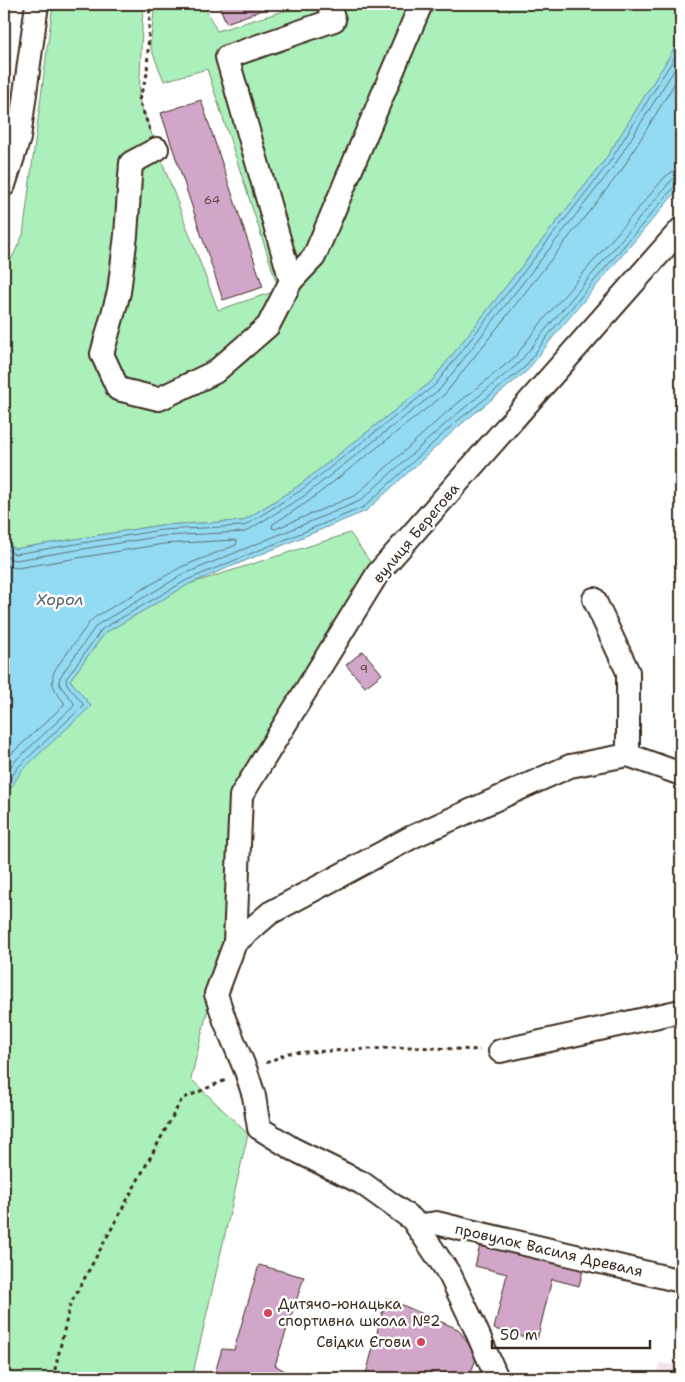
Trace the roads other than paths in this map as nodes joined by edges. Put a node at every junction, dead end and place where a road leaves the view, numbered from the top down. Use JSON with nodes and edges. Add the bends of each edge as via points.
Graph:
{"nodes":[{"id":1,"x":37,"y":4,"type":"edge"},
{"id":2,"x":328,"y":4,"type":"edge"},
{"id":3,"x":421,"y":4,"type":"edge"},
{"id":4,"x":157,"y":149,"type":"road end"},
{"id":5,"x":4,"y":185,"type":"edge"},
{"id":6,"x":681,"y":229,"type":"edge"},
{"id":7,"x":291,"y":282,"type":"junction"},
{"id":8,"x":594,"y":599,"type":"dead end"},
{"id":9,"x":628,"y":755,"type":"junction"},
{"id":10,"x":681,"y":774,"type":"edge"},
{"id":11,"x":235,"y":943,"type":"junction"},
{"id":12,"x":681,"y":1011,"type":"edge"},
{"id":13,"x":500,"y":1051,"type":"road end"},
{"id":14,"x":418,"y":1226,"type":"junction"},
{"id":15,"x":681,"y":1281,"type":"edge"},
{"id":16,"x":497,"y":1378,"type":"edge"}],
"edges":[{"from":1,"to":5,"type":"street","via":[[19,138]]},
{"from":2,"to":7,"type":"street","via":[[334,20],[227,57]]},
{"from":3,"to":7,"type":"street","via":[[314,257]]},
{"from":4,"to":7,"type":"street","via":[[130,163],[119,292],[102,354],[118,389],[159,400],[215,372],[268,326]]},
{"from":6,"to":11,"type":"street","name":"вулиця Берегова","via":[[378,573],[241,796]]},
{"from":8,"to":9,"type":"street","via":[[628,672]]},
{"from":9,"to":10,"type":"street"},
{"from":9,"to":11,"type":"street","via":[[570,766],[412,837],[270,913]]},
{"from":11,"to":14,"type":"street","via":[[216,994],[246,1071],[259,1128],[293,1149],[362,1183]]},
{"from":12,"to":13,"type":"street"},
{"from":14,"to":15,"type":"street","name":"провулок Василя Древаля","via":[[436,1223]]},
{"from":14,"to":16,"type":"street","via":[[450,1275]]}]}
